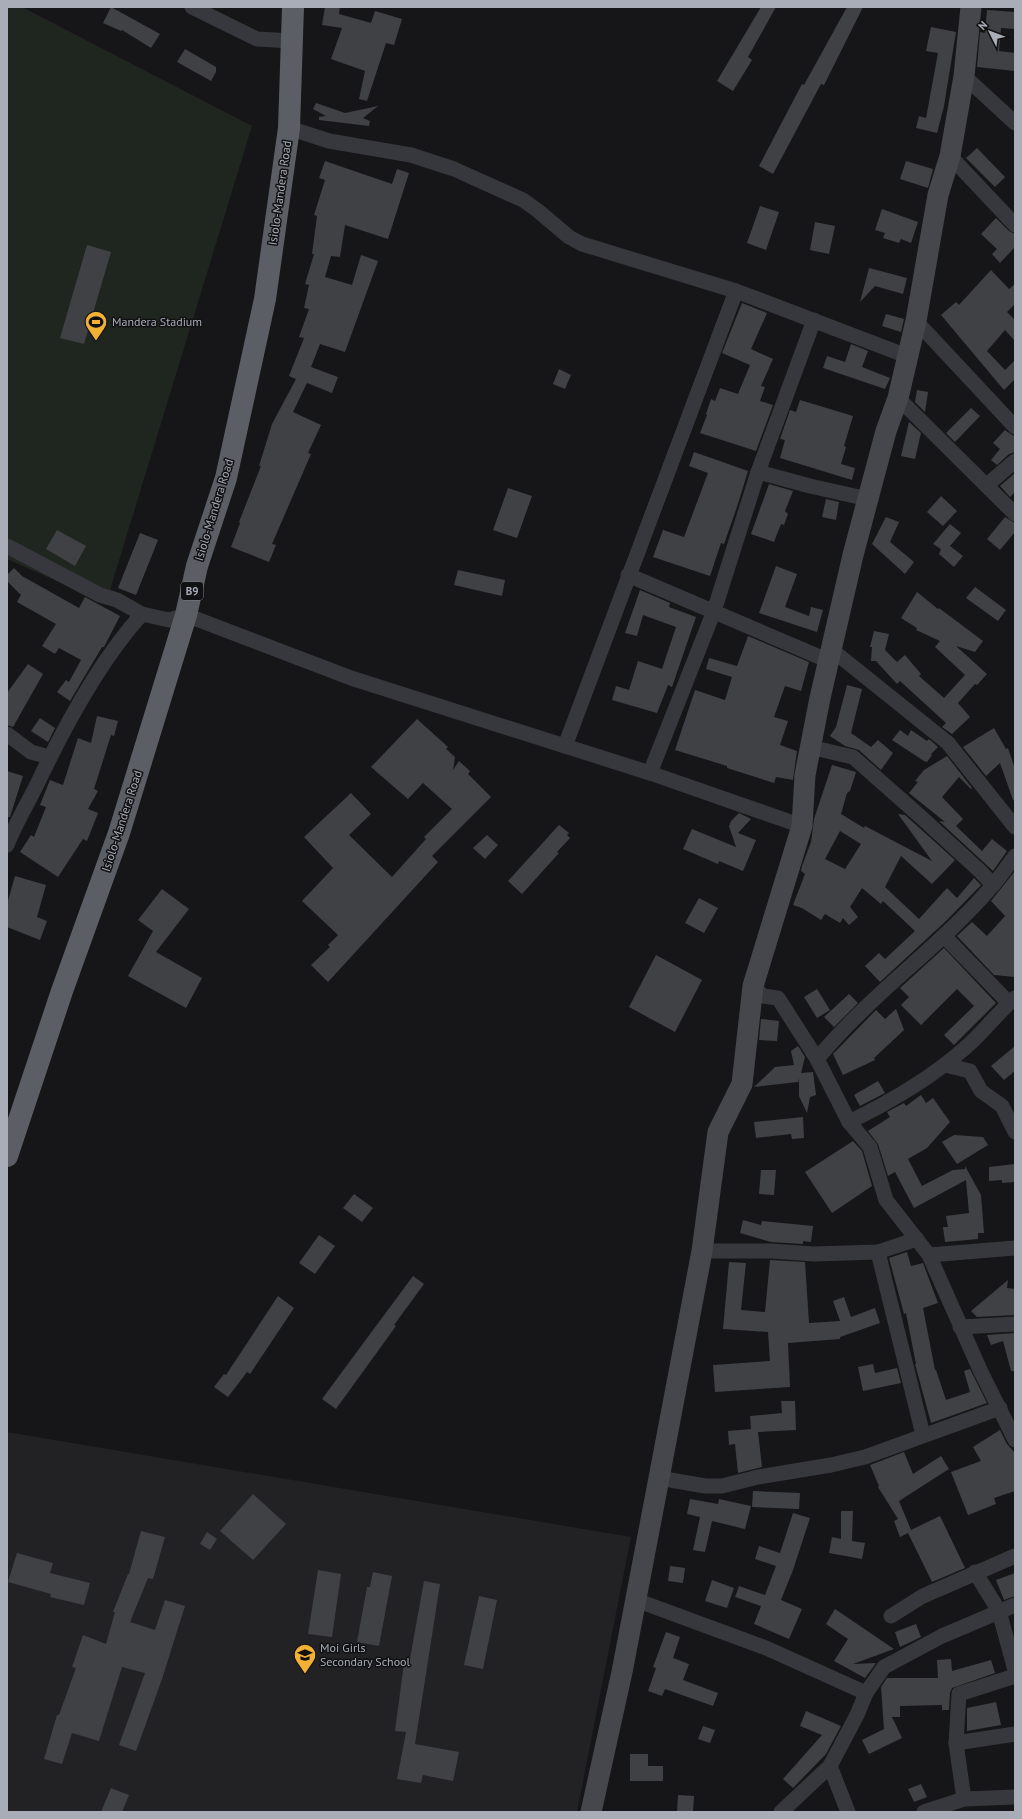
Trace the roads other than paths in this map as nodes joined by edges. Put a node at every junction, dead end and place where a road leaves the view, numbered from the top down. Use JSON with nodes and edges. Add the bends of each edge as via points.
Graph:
{"nodes":[{"id":1,"x":192,"y":7,"type":"edge"},
{"id":2,"x":293,"y":7,"type":"edge"},
{"id":3,"x":971,"y":7,"type":"edge"},
{"id":4,"x":293,"y":41,"type":"junction"},
{"id":5,"x":964,"y":76,"type":"junction"},
{"id":6,"x":1015,"y":123,"type":"edge"},
{"id":7,"x":289,"y":128,"type":"junction"},
{"id":8,"x":950,"y":156,"type":"junction"},
{"id":9,"x":1015,"y":225,"type":"edge"},
{"id":10,"x":736,"y":291,"type":"junction"},
{"id":11,"x":814,"y":320,"type":"junction"},
{"id":12,"x":916,"y":321,"type":"junction"},
{"id":13,"x":907,"y":356,"type":"junction"},
{"id":14,"x":898,"y":398,"type":"junction"},
{"id":15,"x":1015,"y":427,"type":"edge"},
{"id":16,"x":1015,"y":461,"type":"edge"},
{"id":17,"x":758,"y":472,"type":"junction"},
{"id":18,"x":987,"y":485,"type":"junction"},
{"id":19,"x":868,"y":499,"type":"junction"},
{"id":20,"x":1015,"y":514,"type":"edge"},
{"id":21,"x":7,"y":546,"type":"edge"},
{"id":22,"x":628,"y":575,"type":"junction"},
{"id":23,"x":714,"y":611,"type":"junction"},
{"id":24,"x":142,"y":614,"type":"junction"},
{"id":25,"x":186,"y":615,"type":"junction"},
{"id":26,"x":830,"y":655,"type":"junction"},
{"id":27,"x":7,"y":734,"type":"edge"},
{"id":28,"x":564,"y":746,"type":"junction"},
{"id":29,"x":810,"y":747,"type":"junction"},
{"id":30,"x":49,"y":757,"type":"junction"},
{"id":31,"x":650,"y":773,"type":"junction"},
{"id":32,"x":802,"y":826,"type":"junction"},
{"id":33,"x":1015,"y":827,"type":"edge"},
{"id":34,"x":7,"y":845,"type":"edge"},
{"id":35,"x":1015,"y":856,"type":"edge"},
{"id":36,"x":993,"y":885,"type":"junction"},
{"id":37,"x":944,"y":936,"type":"junction"},
{"id":38,"x":754,"y":986,"type":"junction"},
{"id":39,"x":1012,"y":1000,"type":"edge"},
{"id":40,"x":817,"y":1059,"type":"junction"},
{"id":41,"x":945,"y":1065,"type":"junction"},
{"id":42,"x":848,"y":1122,"type":"junction"},
{"id":43,"x":1015,"y":1132,"type":"edge"},
{"id":44,"x":7,"y":1156,"type":"edge"},
{"id":45,"x":918,"y":1239,"type":"junction"},
{"id":46,"x":1015,"y":1248,"type":"edge"},
{"id":47,"x":702,"y":1251,"type":"junction"},
{"id":48,"x":878,"y":1252,"type":"junction"},
{"id":49,"x":929,"y":1255,"type":"junction"},
{"id":50,"x":1015,"y":1324,"type":"edge"},
{"id":51,"x":960,"y":1327,"type":"junction"},
{"id":52,"x":1000,"y":1408,"type":"junction"},
{"id":53,"x":923,"y":1435,"type":"junction"},
{"id":54,"x":1015,"y":1440,"type":"edge"},
{"id":55,"x":659,"y":1478,"type":"junction"},
{"id":56,"x":1015,"y":1556,"type":"edge"},
{"id":57,"x":975,"y":1572,"type":"junction"},
{"id":58,"x":636,"y":1600,"type":"junction"},
{"id":59,"x":1015,"y":1604,"type":"edge"},
{"id":60,"x":999,"y":1610,"type":"junction"},
{"id":61,"x":891,"y":1616,"type":"dead end"},
{"id":62,"x":1015,"y":1670,"type":"edge"},
{"id":63,"x":1015,"y":1676,"type":"edge"},
{"id":64,"x":866,"y":1693,"type":"junction"},
{"id":65,"x":1015,"y":1734,"type":"edge"},
{"id":66,"x":956,"y":1743,"type":"junction"},
{"id":67,"x":830,"y":1766,"type":"junction"},
{"id":68,"x":1015,"y":1796,"type":"edge"},
{"id":69,"x":964,"y":1799,"type":"junction"},
{"id":70,"x":591,"y":1812,"type":"edge"},
{"id":71,"x":781,"y":1812,"type":"edge"},
{"id":72,"x":848,"y":1812,"type":"edge"},
{"id":73,"x":924,"y":1812,"type":"edge"}],
"edges":[{"from":1,"to":4,"type":"street","via":[[256,40]]},
{"from":2,"to":4,"type":"highway","name":"Isiolo-Mandera Road","number":"B9"},
{"from":3,"to":5,"type":"main road"},
{"from":4,"to":7,"type":"highway","name":"Isiolo-Mandera Road","number":"B9"},
{"from":5,"to":6,"type":"street"},
{"from":5,"to":8,"type":"main road"},
{"from":7,"to":10,"type":"street","via":[[329,142],[411,156],[454,169],[523,200],[569,237],[582,244]]},
{"from":7,"to":25,"type":"highway","name":"Isiolo-Mandera Road","number":"B9","via":[[265,299],[226,478],[197,566]]},
{"from":8,"to":9,"type":"street"},
{"from":8,"to":12,"type":"main road","via":[[938,195]]},
{"from":10,"to":11,"type":"street"},
{"from":10,"to":22,"type":"street"},
{"from":11,"to":13,"type":"street"},
{"from":11,"to":17,"type":"street"},
{"from":12,"to":13,"type":"main road"},
{"from":12,"to":15,"type":"street"},
{"from":13,"to":14,"type":"main road"},
{"from":14,"to":18,"type":"street"},
{"from":14,"to":19,"type":"main road","via":[[886,431]]},
{"from":16,"to":18,"type":"street"},
{"from":17,"to":19,"type":"street"},
{"from":17,"to":23,"type":"street"},
{"from":18,"to":20,"type":"street"},
{"from":19,"to":26,"type":"main road"},
{"from":21,"to":24,"type":"street"},
{"from":22,"to":23,"type":"street"},
{"from":22,"to":28,"type":"street"},
{"from":23,"to":26,"type":"street"},
{"from":23,"to":31,"type":"street"},
{"from":24,"to":25,"type":"street","via":[[169,620]]},
{"from":24,"to":30,"type":"street","via":[[124,633],[105,661]]},
{"from":25,"to":28,"type":"street","via":[[351,678]]},
{"from":25,"to":44,"type":"highway","name":"Isiolo-Mandera Road","number":"B9","via":[[120,833],[62,991]]},
{"from":26,"to":29,"type":"main road"},
{"from":26,"to":33,"type":"street","via":[[948,743]]},
{"from":27,"to":30,"type":"street","via":[[31,752]]},
{"from":28,"to":31,"type":"street"},
{"from":29,"to":32,"type":"main road","via":[[805,775]]},
{"from":29,"to":36,"type":"street","via":[[854,758]]},
{"from":30,"to":34,"type":"street"},
{"from":31,"to":32,"type":"street"},
{"from":32,"to":38,"type":"main road"},
{"from":35,"to":36,"type":"street"},
{"from":36,"to":37,"type":"street"},
{"from":37,"to":39,"type":"street"},
{"from":37,"to":40,"type":"street","via":[[844,1028]]},
{"from":38,"to":40,"type":"street","via":[[763,996],[778,998]]},
{"from":38,"to":47,"type":"main road","via":[[742,1084],[718,1132]]},
{"from":39,"to":41,"type":"street","via":[[966,1048]]},
{"from":40,"to":42,"type":"street"},
{"from":41,"to":42,"type":"street","via":[[881,1106]]},
{"from":41,"to":43,"type":"street","via":[[970,1071],[981,1091],[1002,1106]]},
{"from":42,"to":45,"type":"street","via":[[870,1147],[886,1200]]},
{"from":45,"to":48,"type":"street"},
{"from":45,"to":49,"type":"street"},
{"from":46,"to":49,"type":"street"},
{"from":47,"to":48,"type":"street","via":[[814,1254]]},
{"from":47,"to":55,"type":"main road"},
{"from":48,"to":53,"type":"street"},
{"from":49,"to":51,"type":"street"},
{"from":50,"to":51,"type":"street"},
{"from":51,"to":52,"type":"street"},
{"from":52,"to":53,"type":"street"},
{"from":52,"to":54,"type":"street"},
{"from":53,"to":55,"type":"street","via":[[865,1457],[722,1486],[705,1486]]},
{"from":55,"to":58,"type":"main road"},
{"from":56,"to":57,"type":"street"},
{"from":57,"to":60,"type":"street"},
{"from":57,"to":61,"type":"street","via":[[923,1596]]},
{"from":58,"to":64,"type":"street","via":[[766,1648]]},
{"from":58,"to":70,"type":"main road"},
{"from":59,"to":60,"type":"street"},
{"from":60,"to":62,"type":"street"},
{"from":60,"to":64,"type":"street","via":[[942,1636],[884,1667]]},
{"from":63,"to":66,"type":"street","via":[[959,1694]]},
{"from":64,"to":67,"type":"street"},
{"from":65,"to":66,"type":"street"},
{"from":66,"to":69,"type":"street"},
{"from":67,"to":71,"type":"street"},
{"from":67,"to":72,"type":"street"},
{"from":68,"to":69,"type":"street"},
{"from":69,"to":73,"type":"street"}]}
